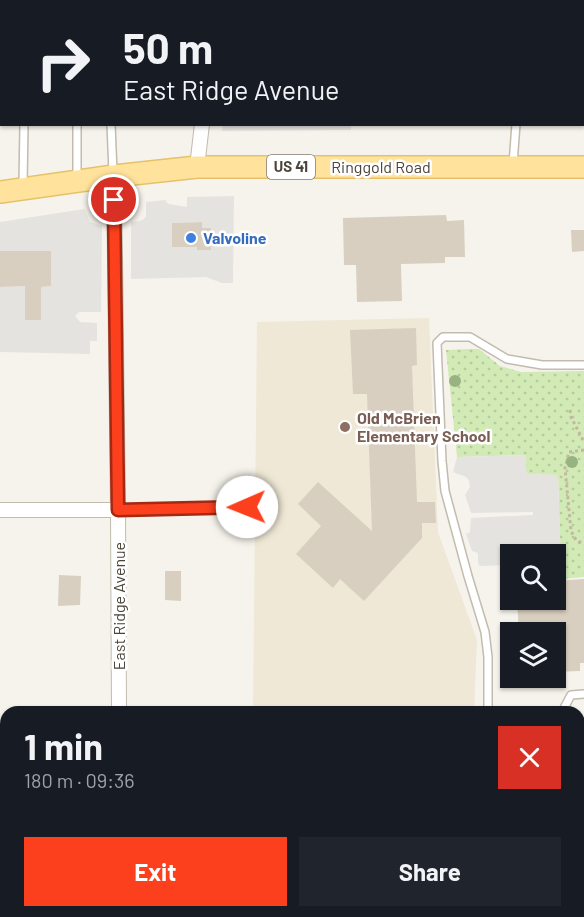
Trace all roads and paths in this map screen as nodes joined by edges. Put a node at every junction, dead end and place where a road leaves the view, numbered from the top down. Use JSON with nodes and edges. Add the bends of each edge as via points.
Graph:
{"nodes":[{"id":1,"x":24,"y":126,"type":"edge"},
{"id":2,"x":76,"y":126,"type":"edge"},
{"id":3,"x":111,"y":126,"type":"edge"},
{"id":4,"x":202,"y":126,"type":"edge"},
{"id":5,"x":516,"y":126,"type":"edge"},
{"id":6,"x":197,"y":167,"type":"junction"},
{"id":7,"x":513,"y":167,"type":"junction"},
{"id":8,"x":584,"y":167,"type":"edge"},
{"id":9,"x":114,"y":176,"type":"junction"},
{"id":10,"x":76,"y":182,"type":"junction"},
{"id":11,"x":23,"y":189,"type":"junction"},
{"id":12,"x":0,"y":192,"type":"edge"},
{"id":13,"x":584,"y":364,"type":"edge"},
{"id":14,"x":570,"y":410,"type":"dead end"},
{"id":15,"x":584,"y":442,"type":"edge"},
{"id":16,"x":584,"y":450,"type":"edge"},
{"id":17,"x":247,"y":507,"type":"dead end"},
{"id":18,"x":0,"y":510,"type":"edge"},
{"id":19,"x":118,"y":510,"type":"junction"},
{"id":20,"x":584,"y":544,"type":"edge"},
{"id":21,"x":584,"y":694,"type":"edge"},
{"id":22,"x":119,"y":706,"type":"edge"},
{"id":23,"x":488,"y":706,"type":"edge"},
{"id":24,"x":565,"y":706,"type":"edge"}],
"edges":[{"from":1,"to":11,"type":"lane"},
{"from":2,"to":10,"type":"lane"},
{"from":3,"to":9,"type":"lane"},
{"from":4,"to":6,"type":"street"},
{"from":5,"to":7,"type":"lane"},
{"from":6,"to":7,"type":"main road","name":"Ringgold Road","number":"US 41"},
{"from":6,"to":9,"type":"main road","name":"Ringgold Road","number":"US 41"},
{"from":7,"to":8,"type":"main road","name":"Ringgold Road","number":"US 41"},
{"from":9,"to":10,"type":"main road","name":"Ringgold Road","number":"US 41"},
{"from":9,"to":19,"type":"street","name":"East Ridge Avenue"},
{"from":10,"to":11,"type":"main road","name":"Ringgold Road","number":"US 41"},
{"from":11,"to":12,"type":"main road","name":"Ringgold Road","number":"US 41"},
{"from":13,"to":23,"type":"lane","via":[[507,359],[470,337],[444,337],[437,343],[445,490],[485,632]]},
{"from":14,"to":15,"type":"path"},
{"from":16,"to":20,"type":"path","via":[[569,452],[565,468],[571,531]]},
{"from":17,"to":19,"type":"lane"},
{"from":18,"to":19,"type":"street"},
{"from":19,"to":22,"type":"street","name":"East Ridge Avenue"},
{"from":21,"to":24,"type":"lane","via":[[571,695]]}]}
